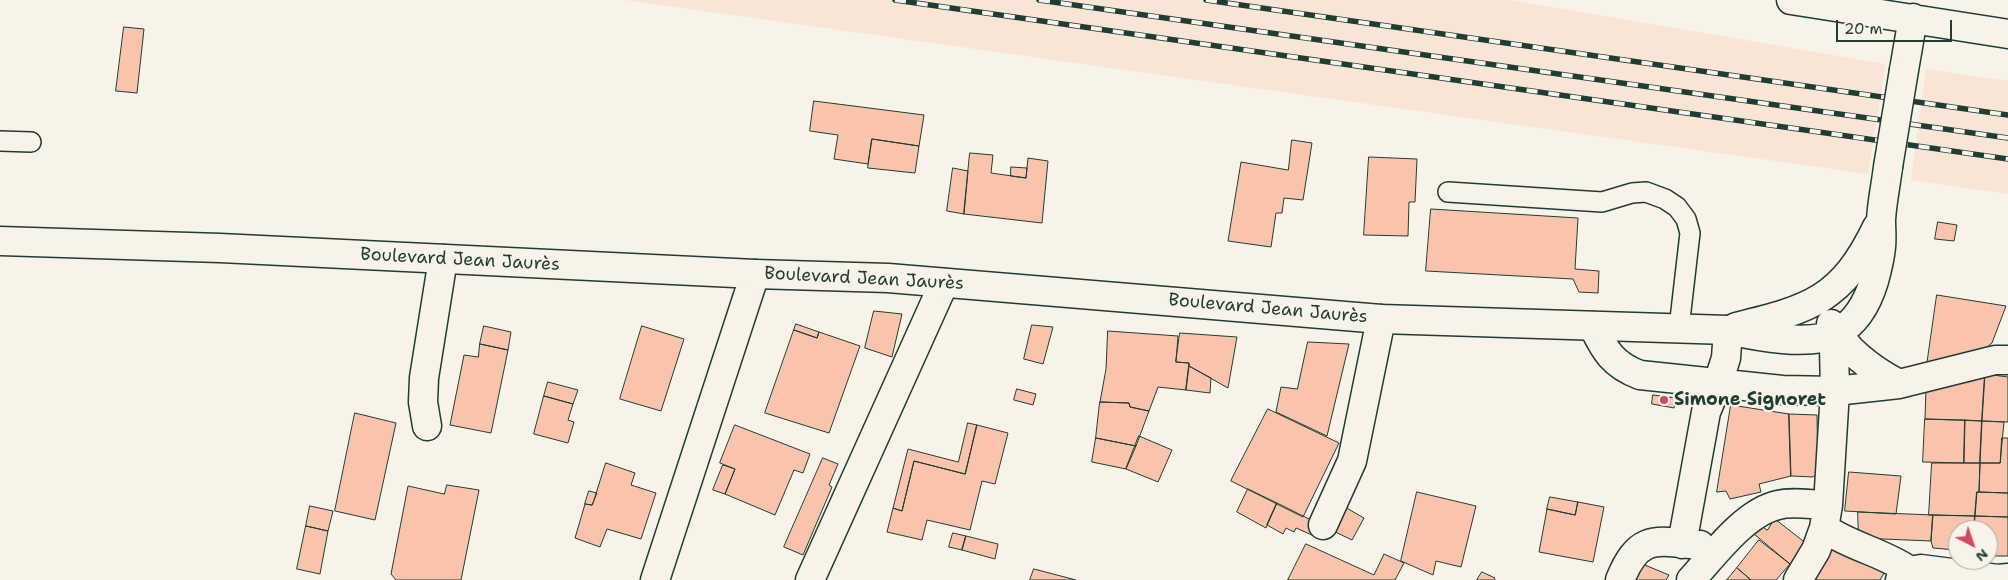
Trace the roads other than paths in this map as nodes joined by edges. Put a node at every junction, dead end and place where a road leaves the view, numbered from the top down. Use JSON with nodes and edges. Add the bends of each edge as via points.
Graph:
{"nodes":[{"id":1,"x":1791,"y":0,"type":"edge"},
{"id":2,"x":1913,"y":18,"type":"junction"},
{"id":3,"x":2008,"y":34,"type":"edge"},
{"id":4,"x":0,"y":141,"type":"edge"},
{"id":5,"x":31,"y":142,"type":"dead end"},
{"id":6,"x":1448,"y":192,"type":"dead end"},
{"id":7,"x":1881,"y":218,"type":"junction"},
{"id":8,"x":0,"y":241,"type":"edge"},
{"id":9,"x":443,"y":259,"type":"junction"},
{"id":10,"x":755,"y":274,"type":"junction"},
{"id":11,"x":944,"y":283,"type":"junction"},
{"id":12,"x":1818,"y":301,"type":"junction"},
{"id":13,"x":1381,"y":319,"type":"junction"},
{"id":14,"x":1593,"y":326,"type":"junction"},
{"id":15,"x":1679,"y":328,"type":"junction"},
{"id":16,"x":1728,"y":330,"type":"junction"},
{"id":17,"x":1837,"y":333,"type":"junction"},
{"id":18,"x":2008,"y":360,"type":"edge"},
{"id":19,"x":1718,"y":383,"type":"junction"},
{"id":20,"x":1898,"y":384,"type":"junction"},
{"id":21,"x":1835,"y":390,"type":"junction"},
{"id":22,"x":427,"y":426,"type":"dead end"},
{"id":23,"x":1826,"y":516,"type":"junction"},
{"id":24,"x":1323,"y":526,"type":"dead end"},
{"id":25,"x":1682,"y":544,"type":"junction"},
{"id":26,"x":1721,"y":547,"type":"junction"},
{"id":27,"x":1905,"y":575,"type":"edge"},
{"id":28,"x":2008,"y":578,"type":"edge"},
{"id":29,"x":655,"y":580,"type":"edge"},
{"id":30,"x":810,"y":580,"type":"edge"},
{"id":31,"x":1620,"y":580,"type":"edge"},
{"id":32,"x":1691,"y":580,"type":"edge"},
{"id":33,"x":1798,"y":580,"type":"edge"}],
"edges":[{"from":1,"to":2,"type":"street"},
{"from":2,"to":3,"type":"street"},
{"from":2,"to":7,"type":"street","name":"Boulevard Jean Jaurès","bridge":true},
{"from":4,"to":5,"type":"lane"},
{"from":6,"to":15,"type":"lane","via":[[1602,202],[1646,192],[1665,199],[1677,207],[1690,233]]},
{"from":7,"to":12,"type":"street","name":"Boulevard Jean Jaurès","via":[[1853,269]]},
{"from":7,"to":17,"type":"street","name":"Boulevard Jean Jaurès","via":[[1881,247],[1871,290],[1863,308]]},
{"from":8,"to":9,"type":"street","name":"Boulevard Jean Jaurès"},
{"from":9,"to":10,"type":"street","name":"Boulevard Jean Jaurès"},
{"from":9,"to":22,"type":"street","via":[[424,378]]},
{"from":10,"to":11,"type":"street","name":"Boulevard Jean Jaurès"},
{"from":10,"to":29,"type":"street"},
{"from":11,"to":13,"type":"street","name":"Boulevard Jean Jaurès"},
{"from":11,"to":30,"type":"street"},
{"from":12,"to":16,"type":"street","name":"Boulevard Jean Jaurès","via":[[1784,316]]},
{"from":12,"to":17,"type":"street"},
{"from":13,"to":14,"type":"street","name":"Boulevard Jean Jaurès"},
{"from":13,"to":24,"type":"street","via":[[1352,461]]},
{"from":14,"to":15,"type":"street","name":"Boulevard Jean Jaurès"},
{"from":14,"to":19,"type":"street","via":[[1604,349],[1625,369],[1640,375]]},
{"from":15,"to":16,"type":"street","name":"Boulevard Jean Jaurès"},
{"from":16,"to":17,"type":"street","name":"Boulevard Jean Jaurès","via":[[1757,337],[1794,340]]},
{"from":16,"to":19,"type":"street","via":[[1726,358]]},
{"from":17,"to":20,"type":"street","via":[[1874,370]]},
{"from":17,"to":21,"type":"street"},
{"from":18,"to":20,"type":"street","via":[[1995,360]]},
{"from":19,"to":21,"type":"street","via":[[1782,390]]},
{"from":19,"to":25,"type":"street","via":[[1691,448]]},
{"from":20,"to":21,"type":"street"},
{"from":21,"to":23,"type":"street"},
{"from":23,"to":26,"type":"street","via":[[1779,504],[1765,509],[1747,522]]},
{"from":23,"to":27,"type":"street","via":[[1848,543],[1885,556]]},
{"from":23,"to":33,"type":"street","via":[[1816,550]]},
{"from":25,"to":26,"type":"street"},
{"from":25,"to":31,"type":"street","via":[[1656,542],[1645,545],[1635,552]]},
{"from":26,"to":32,"type":"street"},
{"from":27,"to":28,"type":"street","via":[[1921,569]]}]}
